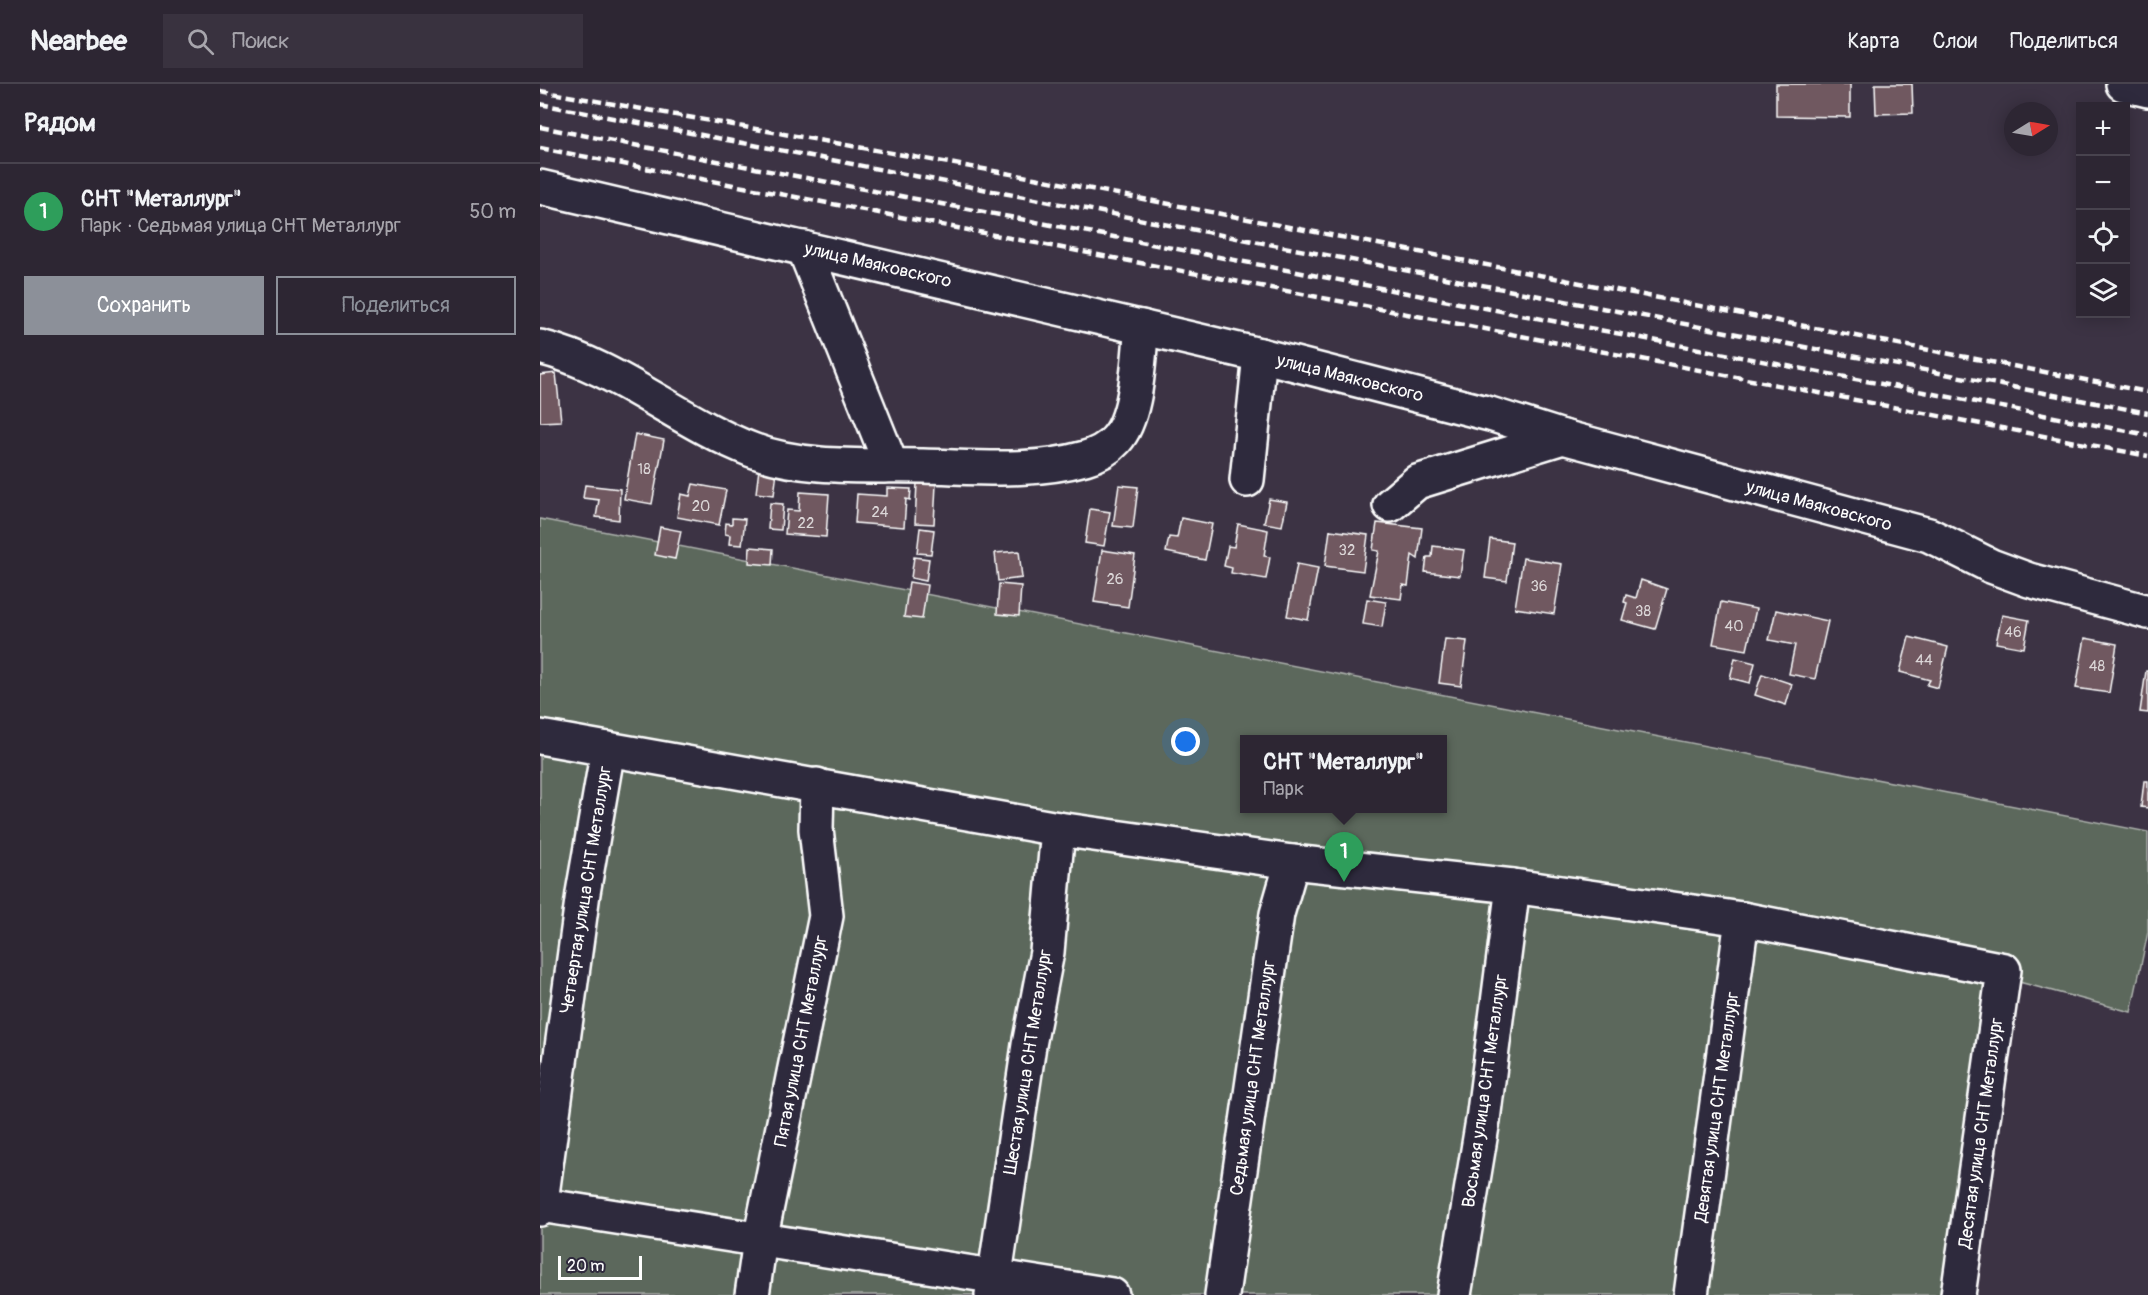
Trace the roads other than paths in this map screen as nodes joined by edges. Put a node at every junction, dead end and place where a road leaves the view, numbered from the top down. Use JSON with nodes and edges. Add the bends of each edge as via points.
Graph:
{"nodes":[{"id":1,"x":2123,"y":84,"type":"edge"},
{"id":2,"x":2148,"y":90,"type":"edge"},
{"id":3,"x":540,"y":186,"type":"edge"},
{"id":4,"x":804,"y":248,"type":"junction"},
{"id":5,"x":1142,"y":327,"type":"junction"},
{"id":6,"x":540,"y":347,"type":"edge"},
{"id":7,"x":1260,"y":354,"type":"junction"},
{"id":8,"x":1563,"y":436,"type":"junction"},
{"id":9,"x":891,"y":465,"type":"junction"},
{"id":10,"x":1247,"y":480,"type":"dead end"},
{"id":11,"x":1390,"y":506,"type":"dead end"},
{"id":12,"x":2148,"y":612,"type":"edge"},
{"id":13,"x":540,"y":737,"type":"edge"},
{"id":14,"x":608,"y":749,"type":"junction"},
{"id":15,"x":817,"y":785,"type":"junction"},
{"id":16,"x":1058,"y":829,"type":"junction"},
{"id":17,"x":1292,"y":862,"type":"junction"},
{"id":18,"x":1513,"y":886,"type":"junction"},
{"id":19,"x":1742,"y":919,"type":"junction"},
{"id":20,"x":540,"y":1206,"type":"edge"},
{"id":21,"x":760,"y":1240,"type":"junction"},
{"id":22,"x":993,"y":1286,"type":"edge"},
{"id":23,"x":752,"y":1295,"type":"edge"},
{"id":24,"x":1112,"y":1295,"type":"edge"},
{"id":25,"x":1222,"y":1295,"type":"edge"},
{"id":26,"x":1454,"y":1295,"type":"edge"},
{"id":27,"x":1691,"y":1295,"type":"edge"},
{"id":28,"x":1958,"y":1295,"type":"edge"}],
"edges":[{"from":1,"to":2,"type":"street"},
{"from":3,"to":4,"type":"street","name":"улица Маяковского"},
{"from":4,"to":5,"type":"street","name":"улица Маяковского"},
{"from":4,"to":9,"type":"street"},
{"from":5,"to":7,"type":"street","name":"улица Маяковского"},
{"from":5,"to":9,"type":"street","via":[[1128,419],[1116,441],[1105,450],[1086,458],[1015,468]]},
{"from":6,"to":9,"type":"street","via":[[630,386],[694,423],[752,450],[795,460]]},
{"from":7,"to":8,"type":"street","name":"улица Маяковского"},
{"from":7,"to":10,"type":"street"},
{"from":8,"to":11,"type":"street","via":[[1417,482]]},
{"from":8,"to":12,"type":"street","name":"улица Маяковского","via":[[1929,535],[2029,580]]},
{"from":13,"to":14,"type":"street"},
{"from":14,"to":15,"type":"street"},
{"from":14,"to":20,"type":"street","name":"Четвертая улица СНТ Металлург","via":[[583,893]]},
{"from":15,"to":16,"type":"street"},
{"from":15,"to":21,"type":"street","name":"Пятая улица СНТ Металлург","via":[[816,829],[826,916]]},
{"from":16,"to":17,"type":"street"},
{"from":16,"to":22,"type":"street","name":"Шестая улица СНТ Металлург","via":[[1047,952]]},
{"from":17,"to":18,"type":"street"},
{"from":17,"to":25,"type":"street","name":"Седьмая улица СНТ Металлург","via":[[1277,914]]},
{"from":18,"to":19,"type":"street"},
{"from":18,"to":26,"type":"street","name":"Восьмая улица СНТ Металлург","via":[[1483,1120]]},
{"from":19,"to":27,"type":"street","name":"Девятая улица СНТ Металлург"},
{"from":19,"to":28,"type":"street","name":"Десятая улица СНТ Металлург","via":[[2004,970]]},
{"from":20,"to":21,"type":"street"},
{"from":21,"to":22,"type":"street"},
{"from":21,"to":23,"type":"street","name":"Пятая улица СНТ Металлург"},
{"from":22,"to":24,"type":"street"}]}
